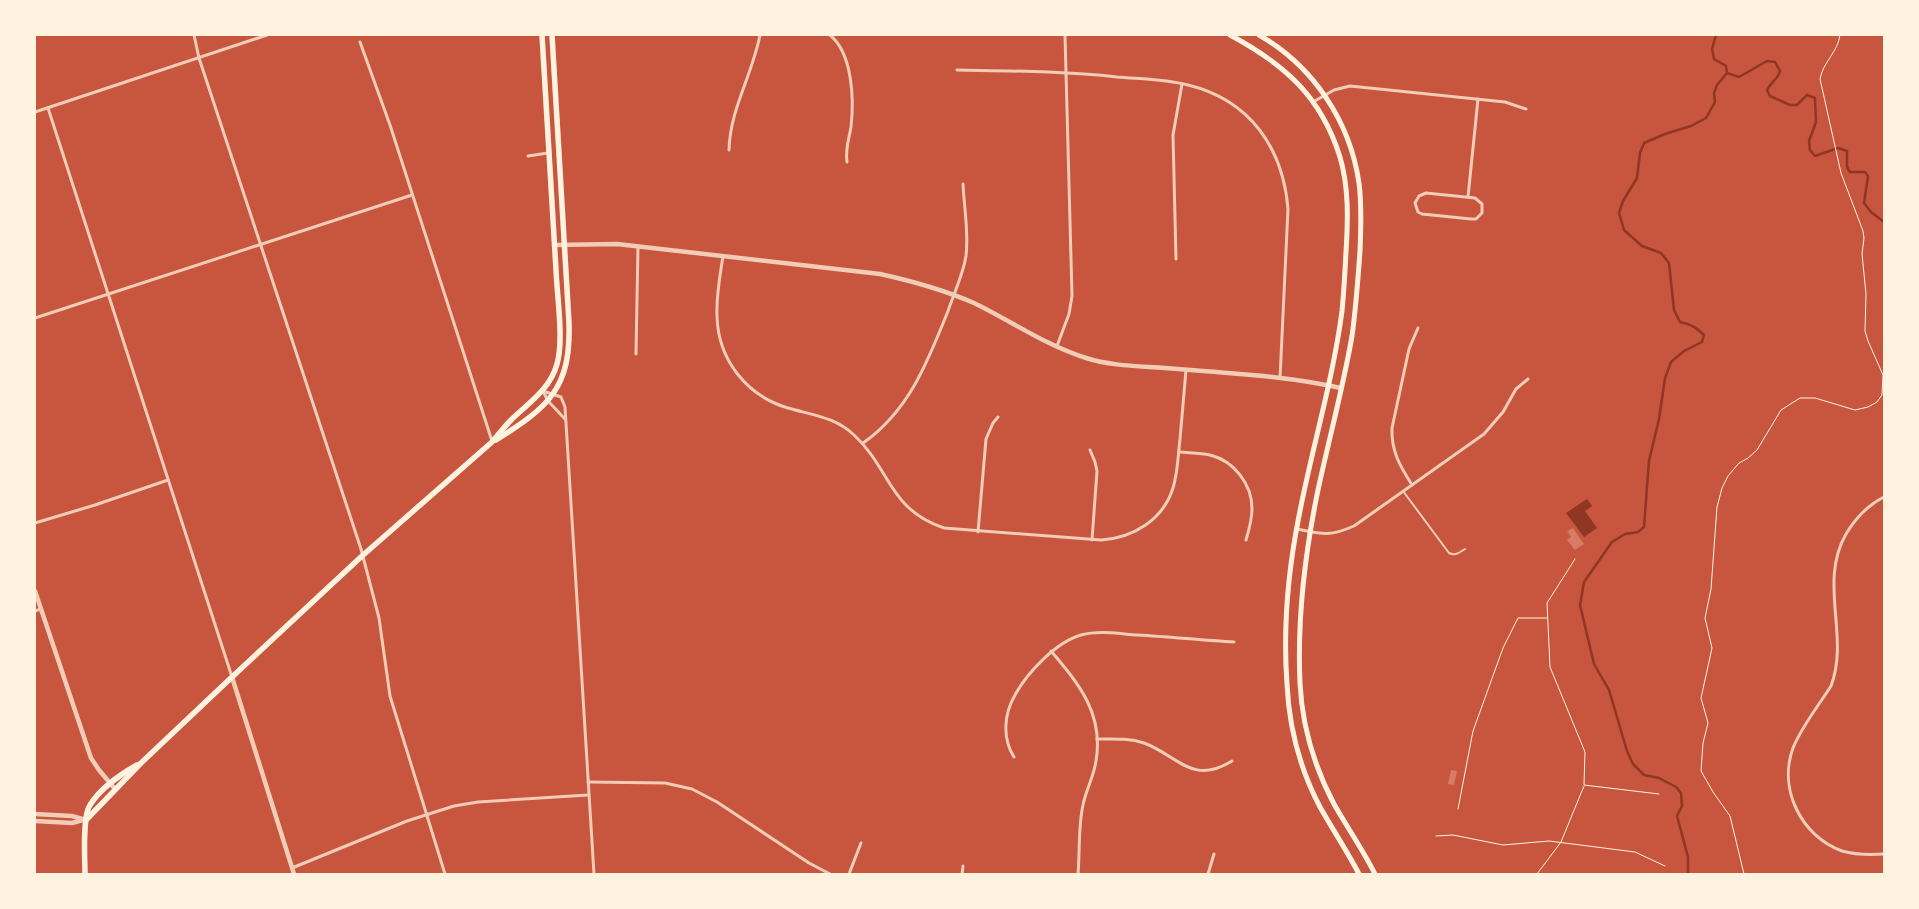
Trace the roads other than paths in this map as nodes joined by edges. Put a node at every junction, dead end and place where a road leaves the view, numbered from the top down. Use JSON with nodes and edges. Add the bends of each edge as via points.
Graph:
{"nodes":[{"id":1,"x":194,"y":35,"type":"edge"},
{"id":2,"x":267,"y":35,"type":"edge"},
{"id":3,"x":542,"y":35,"type":"edge"},
{"id":4,"x":552,"y":35,"type":"edge"},
{"id":5,"x":760,"y":35,"type":"edge"},
{"id":6,"x":830,"y":35,"type":"edge"},
{"id":7,"x":1065,"y":35,"type":"edge"},
{"id":8,"x":1230,"y":35,"type":"edge"},
{"id":9,"x":1259,"y":35,"type":"edge"},
{"id":10,"x":360,"y":42,"type":"dead end"},
{"id":11,"x":199,"y":58,"type":"junction"},
{"id":12,"x":957,"y":70,"type":"dead end"},
{"id":13,"x":1066,"y":72,"type":"junction"},
{"id":14,"x":1182,"y":84,"type":"junction"},
{"id":15,"x":1325,"y":95,"type":"junction"},
{"id":16,"x":1478,"y":99,"type":"junction"},
{"id":17,"x":1313,"y":102,"type":"junction"},
{"id":18,"x":48,"y":108,"type":"junction"},
{"id":19,"x":1526,"y":109,"type":"dead end"},
{"id":20,"x":35,"y":112,"type":"edge"},
{"id":21,"x":729,"y":150,"type":"dead end"},
{"id":22,"x":548,"y":153,"type":"junction"},
{"id":23,"x":528,"y":156,"type":"dead end"},
{"id":24,"x":847,"y":162,"type":"dead end"},
{"id":25,"x":963,"y":184,"type":"dead end"},
{"id":26,"x":412,"y":195,"type":"junction"},
{"id":27,"x":1468,"y":197,"type":"junction"},
{"id":28,"x":259,"y":244,"type":"junction"},
{"id":29,"x":564,"y":245,"type":"junction"},
{"id":30,"x":554,"y":246,"type":"junction"},
{"id":31,"x":638,"y":246,"type":"junction"},
{"id":32,"x":723,"y":256,"type":"junction"},
{"id":33,"x":1176,"y":259,"type":"dead end"},
{"id":34,"x":108,"y":293,"type":"junction"},
{"id":35,"x":954,"y":295,"type":"junction"},
{"id":36,"x":35,"y":318,"type":"edge"},
{"id":37,"x":1418,"y":328,"type":"dead end"},
{"id":38,"x":1057,"y":346,"type":"junction"},
{"id":39,"x":636,"y":354,"type":"dead end"},
{"id":40,"x":1186,"y":370,"type":"junction"},
{"id":41,"x":1280,"y":378,"type":"junction"},
{"id":42,"x":1528,"y":379,"type":"dead end"},
{"id":43,"x":1328,"y":385,"type":"junction"},
{"id":44,"x":1341,"y":388,"type":"junction"},
{"id":45,"x":543,"y":391,"type":"junction"},
{"id":46,"x":555,"y":394,"type":"junction"},
{"id":47,"x":548,"y":401,"type":"junction"},
{"id":48,"x":998,"y":416,"type":"dead end"},
{"id":49,"x":566,"y":419,"type":"junction"},
{"id":50,"x":492,"y":442,"type":"junction"},
{"id":51,"x":863,"y":443,"type":"junction"},
{"id":52,"x":1090,"y":450,"type":"dead end"},
{"id":53,"x":1179,"y":452,"type":"junction"},
{"id":54,"x":168,"y":480,"type":"junction"},
{"id":55,"x":1412,"y":485,"type":"junction"},
{"id":56,"x":1403,"y":491,"type":"junction"},
{"id":57,"x":1884,"y":497,"type":"edge"},
{"id":58,"x":35,"y":523,"type":"edge"},
{"id":59,"x":1297,"y":528,"type":"junction"},
{"id":60,"x":1310,"y":531,"type":"junction"},
{"id":61,"x":978,"y":532,"type":"junction"},
{"id":62,"x":1092,"y":540,"type":"junction"},
{"id":63,"x":1246,"y":540,"type":"dead end"},
{"id":64,"x":1465,"y":549,"type":"dead end"},
{"id":65,"x":362,"y":556,"type":"junction"},
{"id":66,"x":35,"y":591,"type":"edge"},
{"id":67,"x":41,"y":610,"type":"junction"},
{"id":68,"x":35,"y":611,"type":"edge"},
{"id":69,"x":1234,"y":642,"type":"dead end"},
{"id":70,"x":1051,"y":651,"type":"junction"},
{"id":71,"x":232,"y":677,"type":"junction"},
{"id":72,"x":1097,"y":739,"type":"junction"},
{"id":73,"x":1014,"y":757,"type":"dead end"},
{"id":74,"x":1232,"y":761,"type":"dead end"},
{"id":75,"x":141,"y":762,"type":"junction"},
{"id":76,"x":588,"y":782,"type":"junction"},
{"id":77,"x":110,"y":783,"type":"junction"},
{"id":78,"x":115,"y":789,"type":"junction"},
{"id":79,"x":588,"y":795,"type":"junction"},
{"id":80,"x":35,"y":814,"type":"edge"},
{"id":81,"x":426,"y":814,"type":"junction"},
{"id":82,"x":86,"y":820,"type":"junction"},
{"id":83,"x":35,"y":821,"type":"edge"},
{"id":84,"x":861,"y":843,"type":"dead end"},
{"id":85,"x":1214,"y":854,"type":"dead end"},
{"id":86,"x":1884,"y":854,"type":"edge"},
{"id":87,"x":963,"y":866,"type":"dead end"},
{"id":88,"x":292,"y":868,"type":"junction"},
{"id":89,"x":85,"y":874,"type":"edge"},
{"id":90,"x":294,"y":874,"type":"edge"},
{"id":91,"x":445,"y":874,"type":"edge"},
{"id":92,"x":594,"y":874,"type":"edge"},
{"id":93,"x":830,"y":874,"type":"edge"},
{"id":94,"x":848,"y":874,"type":"edge"},
{"id":95,"x":962,"y":874,"type":"edge"},
{"id":96,"x":1078,"y":874,"type":"edge"},
{"id":97,"x":1208,"y":874,"type":"edge"},
{"id":98,"x":1359,"y":874,"type":"edge"},
{"id":99,"x":1374,"y":874,"type":"edge"}],
"edges":[{"from":1,"to":11,"type":"street"},
{"from":2,"to":11,"type":"street"},
{"from":3,"to":22,"type":"main road"},
{"from":4,"to":29,"type":"main road"},
{"from":5,"to":21,"type":"street","via":[[751,72],[736,105]]},
{"from":6,"to":24,"type":"street","via":[[840,46],[849,66],[852,116]]},
{"from":7,"to":13,"type":"street"},
{"from":8,"to":17,"type":"main road","via":[[1278,64]]},
{"from":9,"to":15,"type":"main road","via":[[1297,63]]},
{"from":10,"to":26,"type":"street"},
{"from":11,"to":18,"type":"street"},
{"from":11,"to":28,"type":"street"},
{"from":12,"to":13,"type":"street"},
{"from":13,"to":14,"type":"street"},
{"from":13,"to":38,"type":"street","via":[[1072,296]]},
{"from":14,"to":33,"type":"street","via":[[1173,135]]},
{"from":14,"to":41,"type":"street","via":[[1216,95],[1243,113],[1267,140],[1283,174],[1288,209]]},
{"from":15,"to":16,"type":"street","via":[[1350,86]]},
{"from":15,"to":17,"type":"street"},
{"from":15,"to":44,"type":"main road","via":[[1350,145],[1361,199],[1356,303]]},
{"from":16,"to":19,"type":"street","via":[[1505,102]]},
{"from":16,"to":27,"type":"street"},
{"from":17,"to":43,"type":"main road","via":[[1336,145],[1348,201],[1342,313]]},
{"from":18,"to":20,"type":"street"},
{"from":18,"to":34,"type":"street"},
{"from":22,"to":23,"type":"street"},
{"from":22,"to":30,"type":"main road"},
{"from":25,"to":35,"type":"street","via":[[966,256]]},
{"from":26,"to":28,"type":"street"},
{"from":26,"to":50,"type":"street"},
{"from":27,"to":27,"type":"street","via":[[1482,204],[1482,213],[1476,219],[1422,214],[1415,208],[1416,199],[1422,194]]},
{"from":28,"to":34,"type":"street"},
{"from":28,"to":65,"type":"street"},
{"from":29,"to":30,"type":"street"},
{"from":29,"to":31,"type":"street"},
{"from":29,"to":46,"type":"main road","via":[[568,356]]},
{"from":30,"to":45,"type":"main road","via":[[559,355]]},
{"from":31,"to":32,"type":"street"},
{"from":31,"to":39,"type":"street"},
{"from":32,"to":35,"type":"street","via":[[870,272]]},
{"from":32,"to":51,"type":"street","via":[[717,306],[718,332],[724,353],[741,379],[761,396],[777,404],[838,423]]},
{"from":34,"to":36,"type":"street"},
{"from":34,"to":54,"type":"street"},
{"from":35,"to":38,"type":"street"},
{"from":35,"to":51,"type":"street","via":[[918,381],[897,412]]},
{"from":37,"to":55,"type":"street","via":[[1392,428],[1396,459]]},
{"from":38,"to":40,"type":"street","via":[[1105,362]]},
{"from":40,"to":41,"type":"street"},
{"from":40,"to":53,"type":"street"},
{"from":41,"to":43,"type":"street"},
{"from":42,"to":55,"type":"street","via":[[1516,389],[1484,434]]},
{"from":43,"to":44,"type":"street"},
{"from":43,"to":59,"type":"main road"},
{"from":44,"to":60,"type":"main road"},
{"from":45,"to":46,"type":"street"},
{"from":45,"to":47,"type":"street"},
{"from":45,"to":50,"type":"main road","via":[[510,420]]},
{"from":46,"to":47,"type":"main road"},
{"from":46,"to":49,"type":"street","via":[[561,397]]},
{"from":47,"to":49,"type":"street"},
{"from":47,"to":50,"type":"main road","via":[[517,427]]},
{"from":48,"to":61,"type":"street","via":[[986,439]]},
{"from":49,"to":76,"type":"street"},
{"from":50,"to":65,"type":"main road"},
{"from":51,"to":61,"type":"street","via":[[912,512],[944,528]]},
{"from":52,"to":62,"type":"street","via":[[1097,471]]},
{"from":53,"to":62,"type":"street","via":[[1173,489],[1154,519],[1124,537]]},
{"from":53,"to":63,"type":"street","via":[[1221,459],[1244,479],[1252,510]]},
{"from":54,"to":58,"type":"street"},
{"from":54,"to":71,"type":"street"},
{"from":55,"to":56,"type":"street"},
{"from":56,"to":60,"type":"street","via":[[1354,526],[1334,534]]},
{"from":56,"to":64,"type":"lane","via":[[1449,552],[1459,553]]},
{"from":57,"to":86,"type":"street","via":[[1858,518],[1842,540],[1837,555],[1833,582],[1838,652],[1835,676],[1832,686],[1798,737],[1790,761],[1789,785],[1796,810],[1820,839],[1854,854]]},
{"from":59,"to":60,"type":"street"},
{"from":59,"to":98,"type":"main road","via":[[1287,629],[1289,714],[1303,769]]},
{"from":60,"to":99,"type":"main road","via":[[1301,612],[1302,710],[1322,778]]},
{"from":61,"to":62,"type":"street"},
{"from":65,"to":71,"type":"main road"},
{"from":65,"to":81,"type":"street","via":[[379,618],[390,696]]},
{"from":66,"to":67,"type":"street"},
{"from":67,"to":68,"type":"street"},
{"from":67,"to":77,"type":"street","via":[[91,758]]},
{"from":69,"to":70,"type":"street","via":[[1094,633],[1070,639]]},
{"from":70,"to":72,"type":"street","via":[[1086,697]]},
{"from":70,"to":73,"type":"street","via":[[1017,692],[1008,712],[1006,737]]},
{"from":71,"to":75,"type":"main road"},
{"from":71,"to":88,"type":"street"},
{"from":72,"to":74,"type":"street","via":[[1144,744],[1175,762],[1198,770],[1216,769]]},
{"from":72,"to":96,"type":"street","via":[[1094,774],[1082,808]]},
{"from":75,"to":77,"type":"main road"},
{"from":75,"to":78,"type":"main road"},
{"from":76,"to":79,"type":"street"},
{"from":76,"to":93,"type":"street","via":[[665,783],[692,789]]},
{"from":77,"to":78,"type":"street"},
{"from":77,"to":82,"type":"main road","via":[[89,806]]},
{"from":78,"to":82,"type":"main road"},
{"from":79,"to":81,"type":"street","via":[[478,802]]},
{"from":79,"to":92,"type":"street"},
{"from":80,"to":82,"type":"street"},
{"from":81,"to":88,"type":"street"},
{"from":81,"to":91,"type":"street"},
{"from":82,"to":83,"type":"street","via":[[72,823]]},
{"from":82,"to":89,"type":"main road"},
{"from":84,"to":94,"type":"street"},
{"from":85,"to":97,"type":"street"},
{"from":87,"to":95,"type":"street"},
{"from":88,"to":90,"type":"street"}]}
